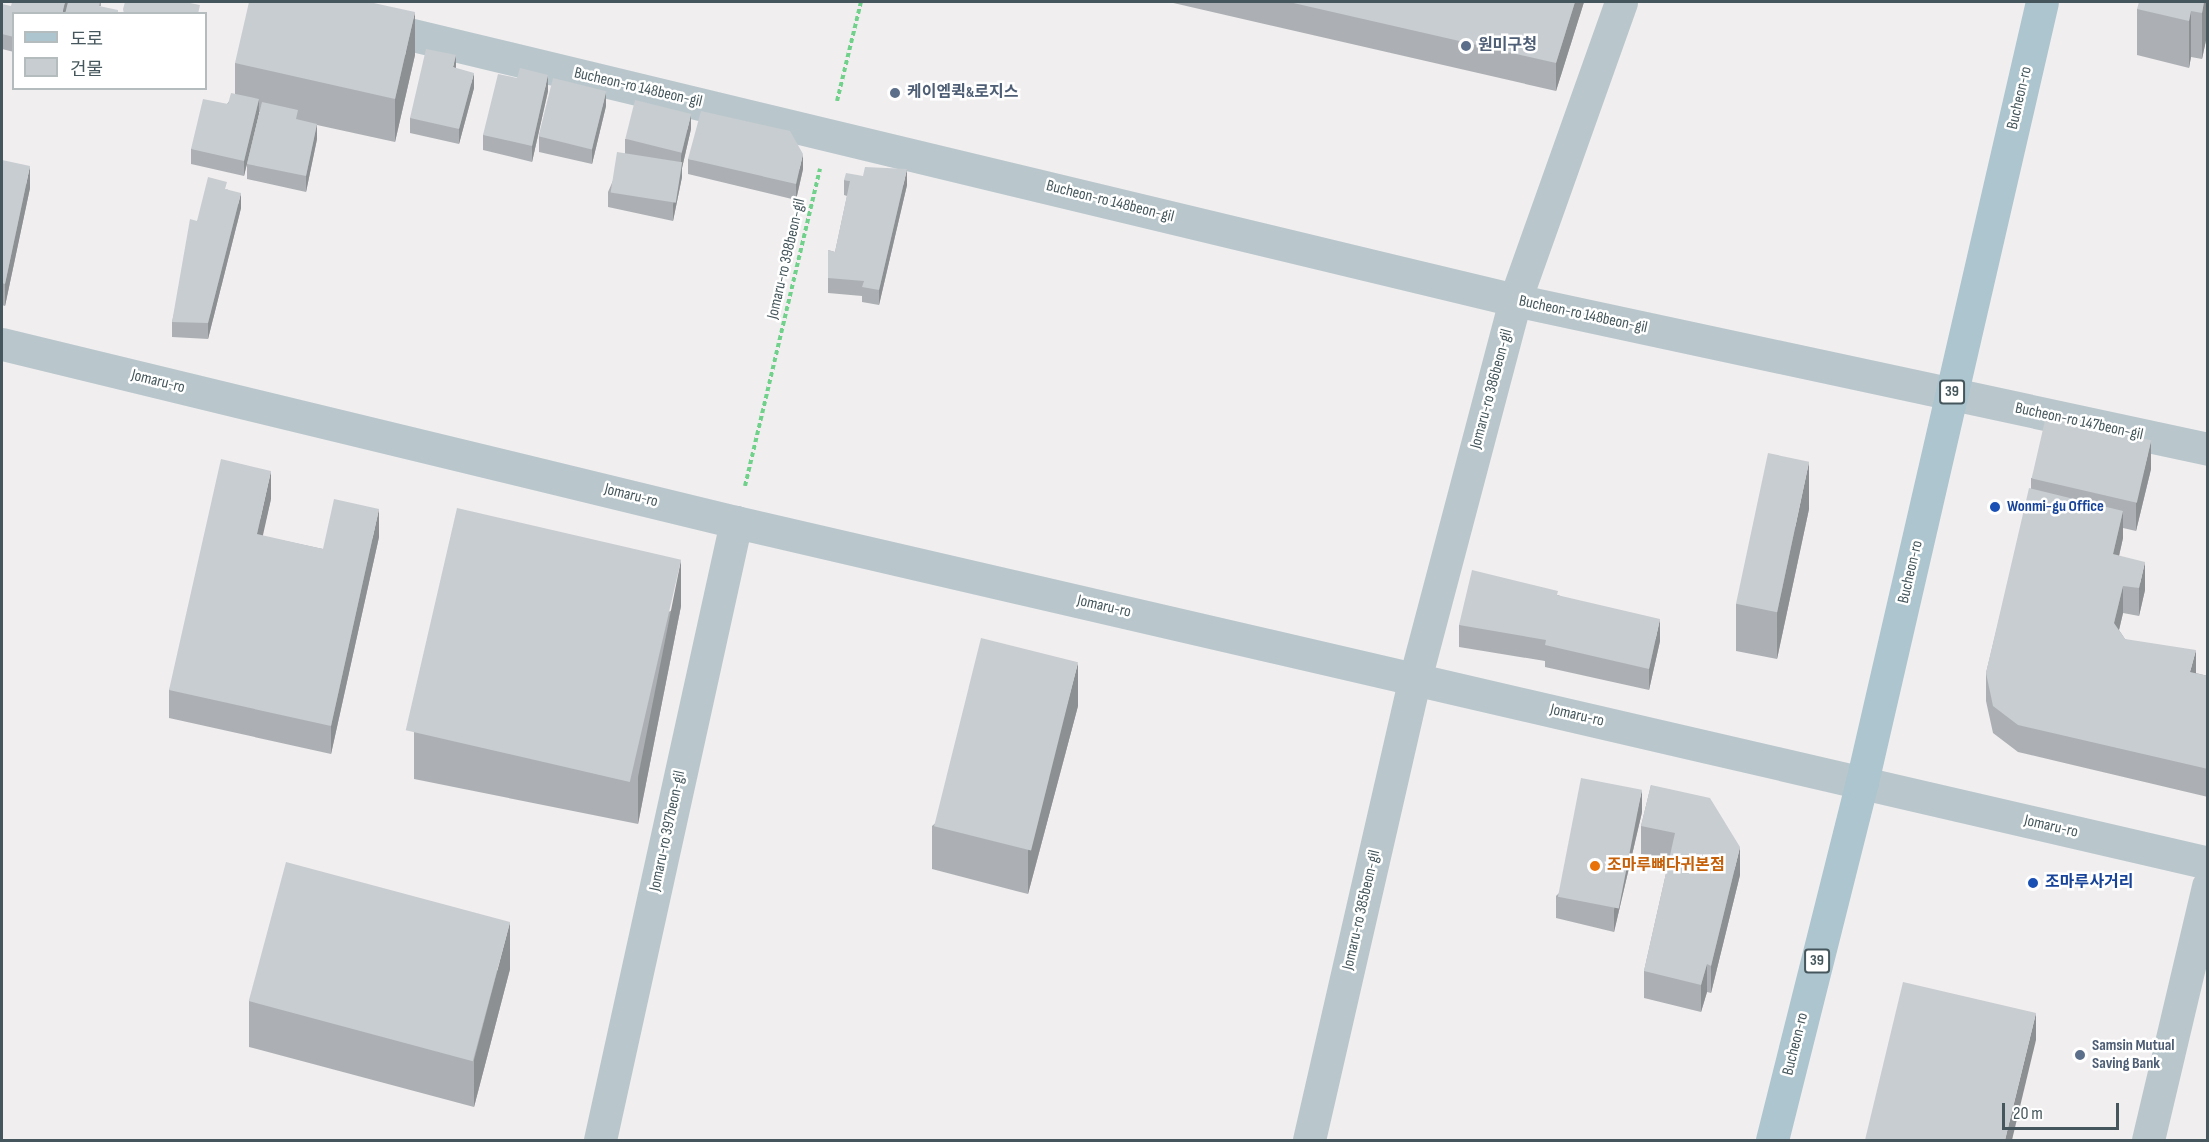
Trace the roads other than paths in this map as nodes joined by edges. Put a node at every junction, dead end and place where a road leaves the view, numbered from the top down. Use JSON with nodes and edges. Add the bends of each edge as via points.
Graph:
{"nodes":[{"id":1,"x":1621,"y":2,"type":"edge"},
{"id":2,"x":2042,"y":2,"type":"edge"},
{"id":3,"x":340,"y":18,"type":"edge"},
{"id":4,"x":1515,"y":300,"type":"junction"},
{"id":5,"x":2,"y":344,"type":"edge"},
{"id":6,"x":1952,"y":395,"type":"junction"},
{"id":7,"x":2208,"y":449,"type":"edge"},
{"id":8,"x":736,"y":522,"type":"junction"},
{"id":9,"x":1415,"y":679,"type":"junction"},
{"id":10,"x":1862,"y":782,"type":"junction"},
{"id":11,"x":2208,"y":863,"type":"edge"},
{"id":12,"x":2208,"y":885,"type":"edge"},
{"id":13,"x":600,"y":1140,"type":"edge"},
{"id":14,"x":1309,"y":1140,"type":"edge"},
{"id":15,"x":1772,"y":1140,"type":"edge"},
{"id":16,"x":2148,"y":1140,"type":"edge"}],
"edges":[{"from":1,"to":4,"type":"street","name":"Jomaru-ro 386beon-gil"},
{"from":2,"to":6,"type":"main road","name":"Bucheon-ro","number":"39"},
{"from":3,"to":4,"type":"street","name":"Bucheon-ro 148beon-gil"},
{"from":4,"to":6,"type":"street","name":"Bucheon-ro 148beon-gil"},
{"from":4,"to":9,"type":"street","name":"Jomaru-ro 386beon-gil"},
{"from":5,"to":8,"type":"street","name":"Jomaru-ro"},
{"from":6,"to":7,"type":"street","name":"Bucheon-ro 147beon-gil"},
{"from":6,"to":10,"type":"main road","name":"Bucheon-ro","number":"39"},
{"from":8,"to":9,"type":"street","name":"Jomaru-ro"},
{"from":8,"to":13,"type":"street","name":"Jomaru-ro 397beon-gil"},
{"from":9,"to":10,"type":"street","name":"Jomaru-ro"},
{"from":9,"to":14,"type":"street","name":"Jomaru-ro 385beon-gil"},
{"from":10,"to":11,"type":"street","name":"Jomaru-ro"},
{"from":10,"to":15,"type":"main road","name":"Bucheon-ro","number":"39"},
{"from":12,"to":16,"type":"street"}]}
